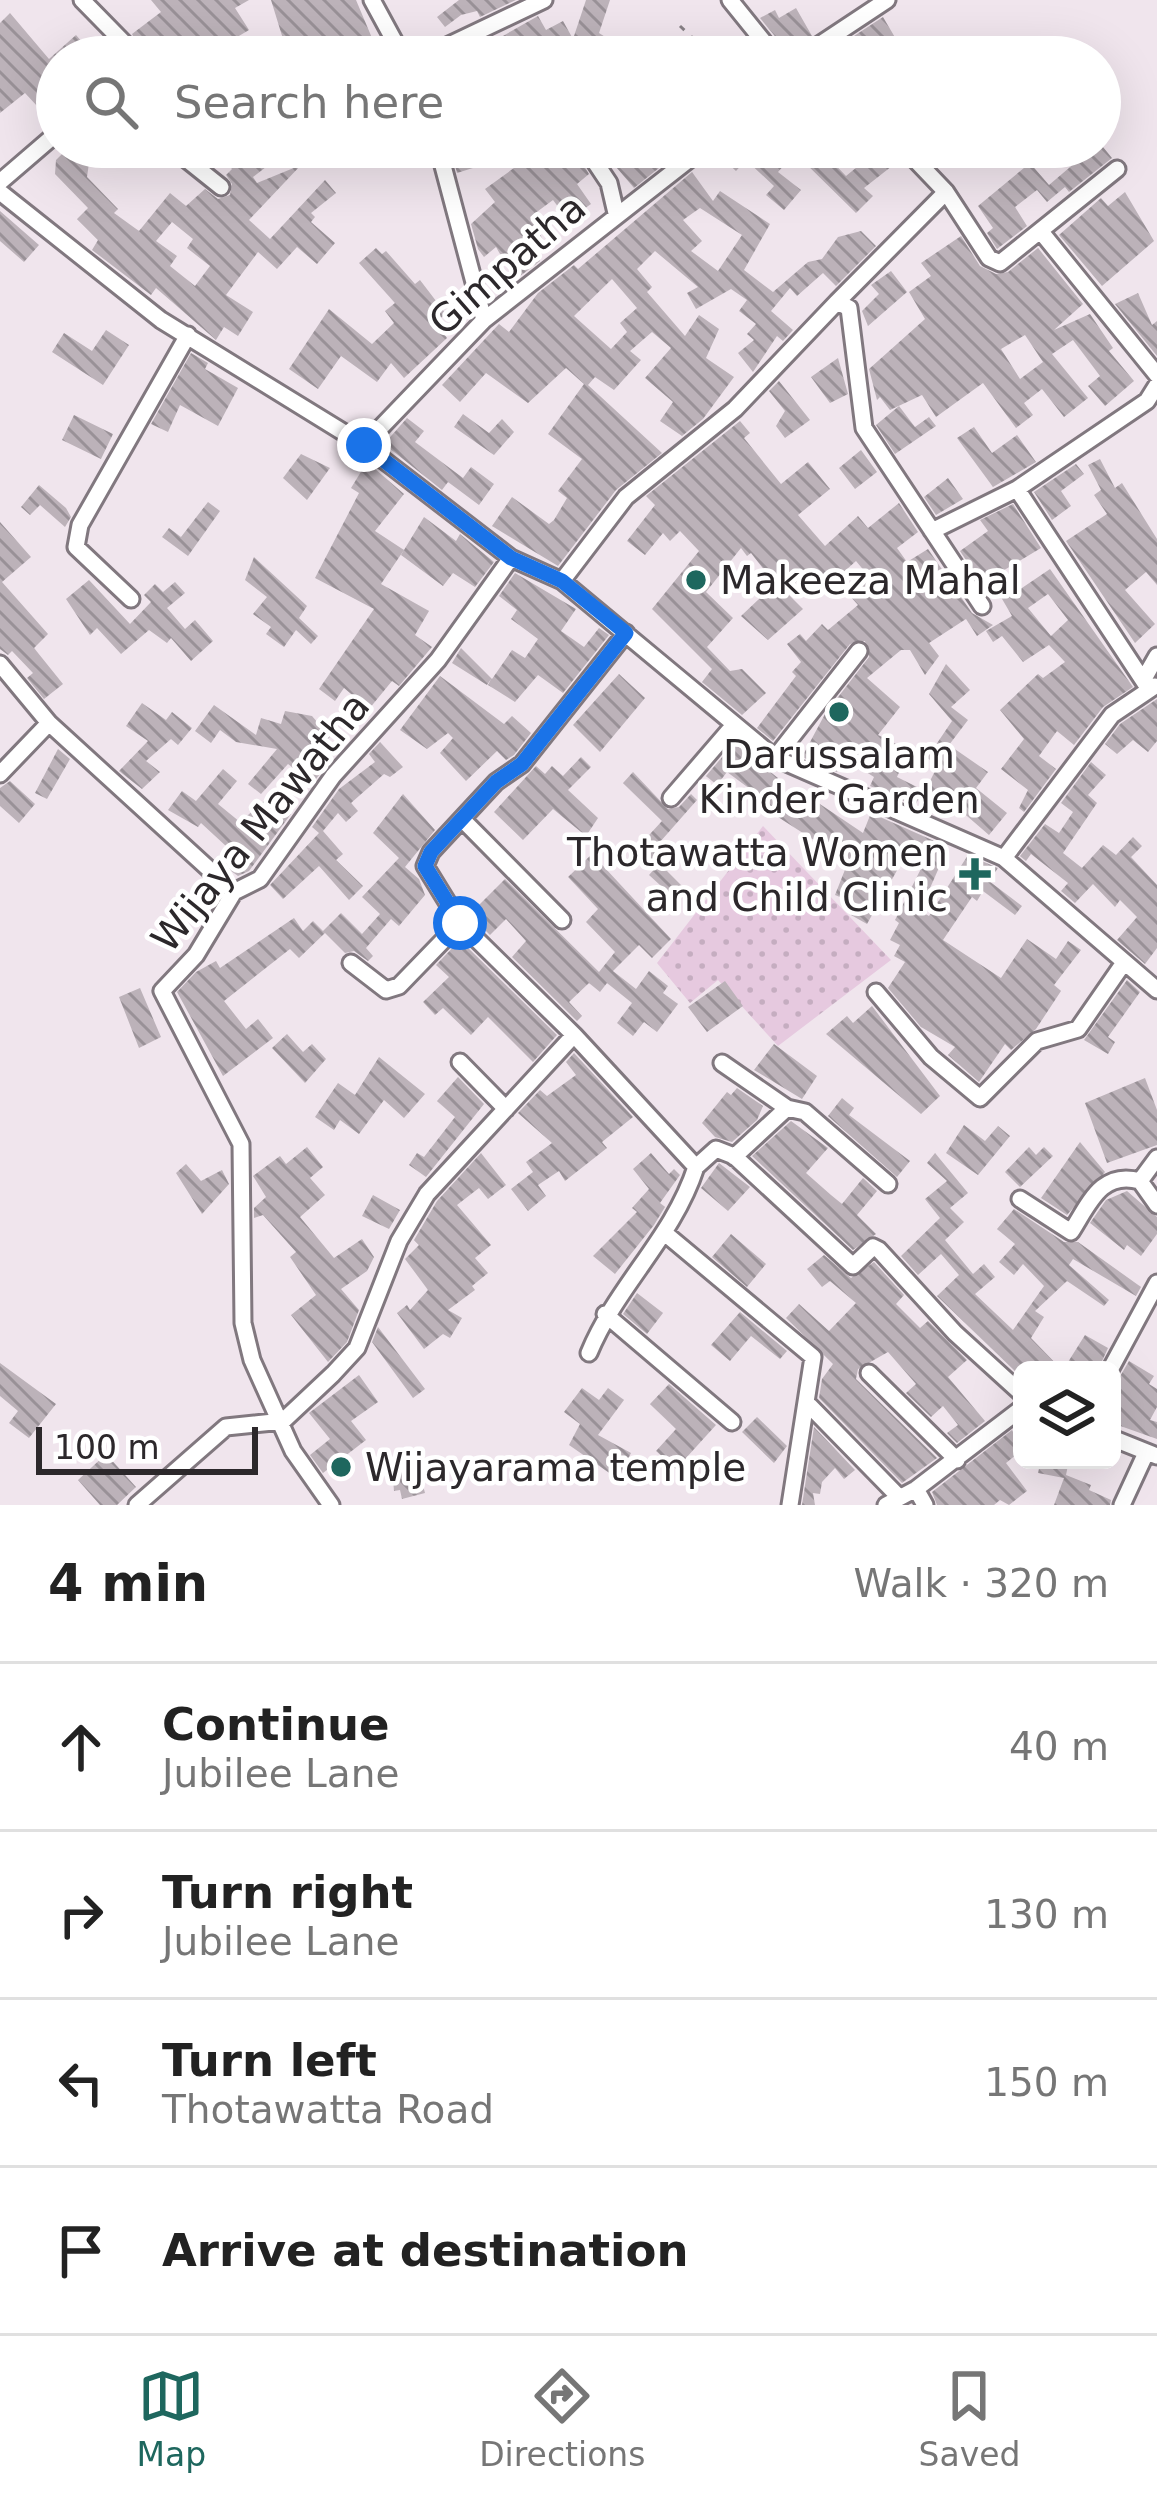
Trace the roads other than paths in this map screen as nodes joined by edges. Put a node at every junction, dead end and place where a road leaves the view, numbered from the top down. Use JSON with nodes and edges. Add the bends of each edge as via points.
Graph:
{"nodes":[{"id":1,"x":82,"y":0,"type":"edge"},
{"id":2,"x":372,"y":0,"type":"edge"},
{"id":3,"x":544,"y":0,"type":"edge"},
{"id":4,"x":730,"y":0,"type":"edge"},
{"id":5,"x":887,"y":0,"type":"edge"},
{"id":6,"x":117,"y":36,"type":"edge"},
{"id":7,"x":392,"y":36,"type":"edge"},
{"id":8,"x":468,"y":36,"type":"edge"},
{"id":9,"x":759,"y":36,"type":"edge"},
{"id":10,"x":835,"y":36,"type":"edge"},
{"id":11,"x":36,"y":151,"type":"edge"},
{"id":12,"x":197,"y":168,"type":"edge"},
{"id":13,"x":449,"y":168,"type":"edge"},
{"id":14,"x":599,"y":168,"type":"edge"},
{"id":15,"x":677,"y":168,"type":"edge"},
{"id":16,"x":923,"y":168,"type":"edge"},
{"id":17,"x":1118,"y":169,"type":"dead end"},
{"id":18,"x":0,"y":182,"type":"edge"},
{"id":19,"x":221,"y":187,"type":"dead end"},
{"id":20,"x":0,"y":192,"type":"edge"},
{"id":21,"x":946,"y":192,"type":"junction"},
{"id":22,"x":616,"y":213,"type":"junction"},
{"id":23,"x":1042,"y":233,"type":"junction"},
{"id":24,"x":837,"y":302,"type":"junction"},
{"id":25,"x":484,"y":320,"type":"junction"},
{"id":26,"x":188,"y":335,"type":"junction"},
{"id":27,"x":1157,"y":375,"type":"edge"},
{"id":28,"x":1157,"y":385,"type":"edge"},
{"id":29,"x":364,"y":445,"type":"junction"},
{"id":30,"x":1018,"y":489,"type":"junction"},
{"id":31,"x":932,"y":531,"type":"junction"},
{"id":32,"x":511,"y":558,"type":"junction"},
{"id":33,"x":562,"y":581,"type":"junction"},
{"id":34,"x":131,"y":599,"type":"dead end"},
{"id":35,"x":982,"y":606,"type":"dead end"},
{"id":36,"x":626,"y":633,"type":"junction"},
{"id":37,"x":859,"y":651,"type":"dead end"},
{"id":38,"x":1157,"y":656,"type":"edge"},
{"id":39,"x":0,"y":664,"type":"edge"},
{"id":40,"x":1150,"y":683,"type":"edge"},
{"id":41,"x":49,"y":723,"type":"junction"},
{"id":42,"x":733,"y":726,"type":"junction"},
{"id":43,"x":775,"y":758,"type":"junction"},
{"id":44,"x":0,"y":774,"type":"edge"},
{"id":45,"x":670,"y":798,"type":"dead end"},
{"id":46,"x":462,"y":819,"type":"junction"},
{"id":47,"x":1004,"y":858,"type":"junction"},
{"id":48,"x":234,"y":892,"type":"junction"},
{"id":49,"x":562,"y":920,"type":"dead end"},
{"id":50,"x":460,"y":923,"type":"junction"},
{"id":51,"x":351,"y":963,"type":"dead end"},
{"id":52,"x":1123,"y":964,"type":"junction"},
{"id":53,"x":1157,"y":990,"type":"edge"},
{"id":54,"x":876,"y":992,"type":"dead end"},
{"id":55,"x":574,"y":1035,"type":"junction"},
{"id":56,"x":460,"y":1062,"type":"dead end"},
{"id":57,"x":722,"y":1063,"type":"dead end"},
{"id":58,"x":787,"y":1108,"type":"junction"},
{"id":59,"x":506,"y":1109,"type":"junction"},
{"id":60,"x":734,"y":1157,"type":"junction"},
{"id":61,"x":1157,"y":1157,"type":"edge"},
{"id":62,"x":696,"y":1167,"type":"junction"},
{"id":63,"x":1140,"y":1181,"type":"junction"},
{"id":64,"x":888,"y":1184,"type":"dead end"},
{"id":65,"x":1020,"y":1199,"type":"dead end"},
{"id":66,"x":1157,"y":1205,"type":"edge"},
{"id":67,"x":667,"y":1235,"type":"junction"},
{"id":68,"x":1157,"y":1283,"type":"edge"},
{"id":69,"x":605,"y":1314,"type":"junction"},
{"id":70,"x":589,"y":1353,"type":"dead end"},
{"id":71,"x":1115,"y":1361,"type":"edge"},
{"id":72,"x":869,"y":1373,"type":"dead end"},
{"id":73,"x":1013,"y":1386,"type":"edge"},
{"id":74,"x":809,"y":1406,"type":"junction"},
{"id":75,"x":1013,"y":1415,"type":"edge"},
{"id":76,"x":283,"y":1421,"type":"junction"},
{"id":77,"x":732,"y":1422,"type":"dead end"},
{"id":78,"x":1121,"y":1442,"type":"edge"},
{"id":79,"x":1152,"y":1454,"type":"edge"},
{"id":80,"x":957,"y":1460,"type":"junction"},
{"id":81,"x":916,"y":1489,"type":"junction"},
{"id":82,"x":892,"y":1501,"type":"edge"},
{"id":83,"x":136,"y":1505,"type":"edge"},
{"id":84,"x":331,"y":1505,"type":"edge"},
{"id":85,"x":790,"y":1505,"type":"edge"},
{"id":86,"x":925,"y":1505,"type":"edge"},
{"id":87,"x":1122,"y":1505,"type":"edge"}],
"edges":[{"from":1,"to":6,"type":"street"},
{"from":2,"to":7,"type":"street"},
{"from":3,"to":8,"type":"street"},
{"from":4,"to":9,"type":"street"},
{"from":5,"to":10,"type":"street"},
{"from":11,"to":18,"type":"street"},
{"from":12,"to":19,"type":"street"},
{"from":13,"to":25,"type":"street"},
{"from":14,"to":22,"type":"street"},
{"from":15,"to":22,"type":"street","name":"Gimpatha"},
{"from":16,"to":21,"type":"street"},
{"from":17,"to":23,"type":"street"},
{"from":20,"to":26,"type":"street","via":[[110,284]]},
{"from":21,"to":23,"type":"street","via":[[988,259],[1000,263]]},
{"from":21,"to":24,"type":"street"},
{"from":22,"to":25,"type":"street","name":"Gimpatha"},
{"from":23,"to":27,"type":"street"},
{"from":24,"to":31,"type":"street","via":[[849,308],[864,428]]},
{"from":24,"to":33,"type":"street","via":[[735,409],[626,497]]},
{"from":25,"to":29,"type":"street","name":"Gimpatha"},
{"from":26,"to":29,"type":"street"},
{"from":26,"to":34,"type":"street","via":[[80,525],[76,547]]},
{"from":28,"to":30,"type":"street","via":[[1147,401]]},
{"from":29,"to":32,"type":"street"},
{"from":30,"to":31,"type":"street"},
{"from":30,"to":40,"type":"street","via":[[1088,603]]},
{"from":31,"to":35,"type":"street"},
{"from":32,"to":33,"type":"street"},
{"from":32,"to":48,"type":"street","name":"Wijaya Mawatha","via":[[260,879]]},
{"from":33,"to":36,"type":"street"},
{"from":36,"to":42,"type":"street"},
{"from":36,"to":46,"type":"street","via":[[522,764]]},
{"from":37,"to":43,"type":"street"},
{"from":38,"to":40,"type":"street"},
{"from":39,"to":41,"type":"street"},
{"from":40,"to":47,"type":"street","via":[[1112,716]]},
{"from":41,"to":44,"type":"street"},
{"from":41,"to":48,"type":"street"},
{"from":42,"to":43,"type":"street"},
{"from":42,"to":45,"type":"street"},
{"from":43,"to":47,"type":"street"},
{"from":46,"to":49,"type":"street"},
{"from":46,"to":50,"type":"street","via":[[425,866]]},
{"from":47,"to":52,"type":"street"},
{"from":48,"to":76,"type":"street","name":"Wijaya Mawatha","via":[[196,955],[161,991],[241,1144],[243,1323]]},
{"from":50,"to":51,"type":"street","via":[[398,986],[386,990]]},
{"from":50,"to":55,"type":"street"},
{"from":52,"to":53,"type":"street"},
{"from":52,"to":54,"type":"street","via":[[1078,1029],[1037,1041],[980,1098]]},
{"from":55,"to":59,"type":"street"},
{"from":55,"to":62,"type":"street"},
{"from":56,"to":59,"type":"street"},
{"from":57,"to":58,"type":"street"},
{"from":58,"to":60,"type":"street"},
{"from":58,"to":64,"type":"street","via":[[805,1112]]},
{"from":59,"to":76,"type":"street","via":[[427,1194],[399,1241],[357,1348]]},
{"from":60,"to":62,"type":"street","via":[[716,1149]]},
{"from":60,"to":73,"type":"street","via":[[853,1266],[873,1246],[879,1250]]},
{"from":61,"to":63,"type":"street"},
{"from":62,"to":67,"type":"street"},
{"from":63,"to":65,"type":"street","via":[[1123,1176],[1101,1185],[1071,1232]]},
{"from":63,"to":66,"type":"street"},
{"from":67,"to":69,"type":"street"},
{"from":67,"to":74,"type":"street","via":[[809,1351]]},
{"from":68,"to":71,"type":"street"},
{"from":69,"to":70,"type":"street"},
{"from":69,"to":77,"type":"street"},
{"from":72,"to":80,"type":"street"},
{"from":74,"to":82,"type":"street"},
{"from":74,"to":85,"type":"street"},
{"from":75,"to":80,"type":"street"},
{"from":76,"to":83,"type":"street","via":[[226,1427]]},
{"from":76,"to":84,"type":"street","via":[[293,1451]]},
{"from":78,"to":79,"type":"street"},
{"from":79,"to":87,"type":"street"},
{"from":80,"to":81,"type":"street"},
{"from":81,"to":82,"type":"street"},
{"from":81,"to":86,"type":"street"}]}
